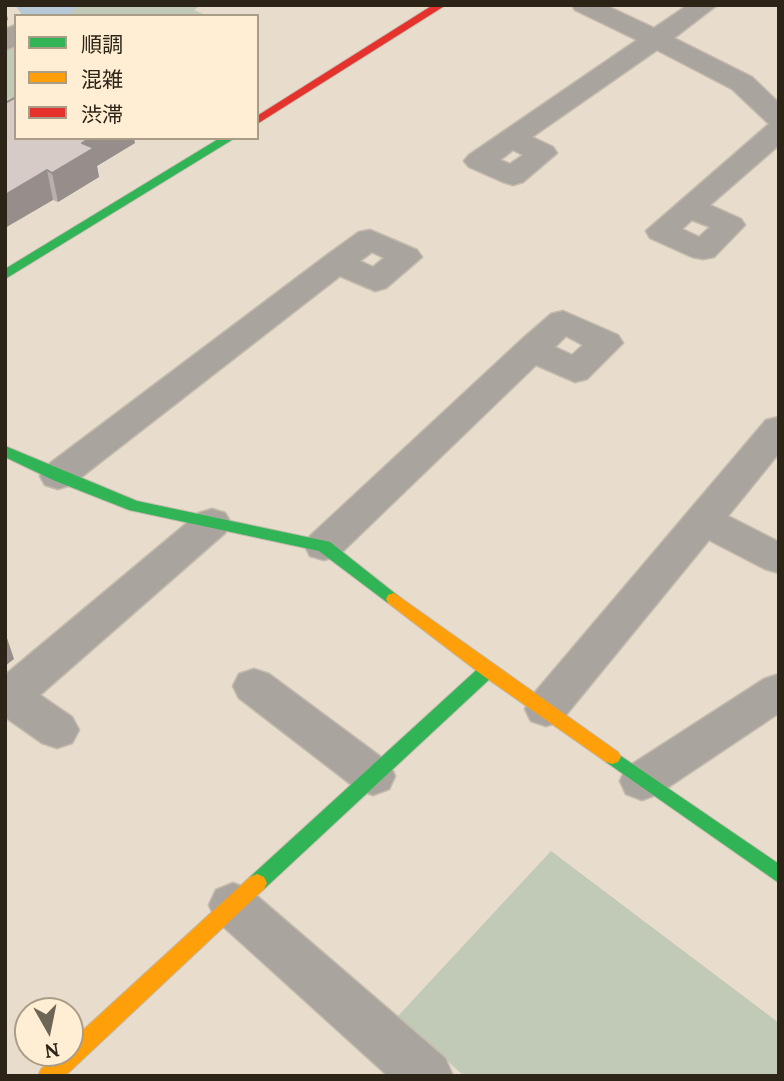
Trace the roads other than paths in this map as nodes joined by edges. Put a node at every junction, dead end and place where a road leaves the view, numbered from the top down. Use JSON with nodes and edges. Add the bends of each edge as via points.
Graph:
{"nodes":[{"id":1,"x":441,"y":5,"type":"edge"},
{"id":2,"x":584,"y":5,"type":"edge"},
{"id":3,"x":705,"y":5,"type":"edge"},
{"id":4,"x":654,"y":39,"type":"junction"},
{"id":5,"x":779,"y":118,"type":"edge"},
{"id":6,"x":259,"y":120,"type":"edge"},
{"id":7,"x":779,"y":130,"type":"edge"},
{"id":8,"x":512,"y":139,"type":"dead end"},
{"id":9,"x":226,"y":140,"type":"edge"},
{"id":10,"x":689,"y":207,"type":"dead end"},
{"id":11,"x":338,"y":262,"type":"dead end"},
{"id":12,"x":5,"y":275,"type":"edge"},
{"id":13,"x":532,"y":349,"type":"dead end"},
{"id":14,"x":779,"y":429,"type":"edge"},
{"id":15,"x":5,"y":451,"type":"edge"},
{"id":16,"x":58,"y":476,"type":"junction"},
{"id":17,"x":703,"y":520,"type":"junction"},
{"id":18,"x":212,"y":523,"type":"junction"},
{"id":19,"x":324,"y":546,"type":"junction"},
{"id":20,"x":779,"y":559,"type":"edge"},
{"id":21,"x":488,"y":670,"type":"junction"},
{"id":22,"x":254,"y":685,"type":"dead end"},
{"id":23,"x":779,"y":691,"type":"edge"},
{"id":24,"x":7,"y":698,"type":"edge"},
{"id":25,"x":546,"y":709,"type":"junction"},
{"id":26,"x":57,"y":730,"type":"dead end"},
{"id":27,"x":373,"y":776,"type":"junction"},
{"id":28,"x":642,"y":781,"type":"junction"},
{"id":29,"x":779,"y":875,"type":"edge"},
{"id":30,"x":233,"y":905,"type":"junction"},
{"id":31,"x":49,"y":1076,"type":"edge"},
{"id":32,"x":427,"y":1076,"type":"edge"}],
"edges":[{"from":1,"to":6,"type":"street"},
{"from":2,"to":4,"type":"street"},
{"from":3,"to":4,"type":"street"},
{"from":4,"to":5,"type":"street","via":[[754,80]]},
{"from":4,"to":8,"type":"street"},
{"from":7,"to":10,"type":"street"},
{"from":9,"to":12,"type":"street"},
{"from":11,"to":16,"type":"street"},
{"from":13,"to":19,"type":"street"},
{"from":14,"to":17,"type":"street"},
{"from":15,"to":16,"type":"street"},
{"from":16,"to":18,"type":"street","via":[[134,506]]},
{"from":17,"to":20,"type":"street"},
{"from":17,"to":25,"type":"street"},
{"from":18,"to":19,"type":"street"},
{"from":18,"to":24,"type":"street"},
{"from":19,"to":21,"type":"street"},
{"from":21,"to":25,"type":"street"},
{"from":21,"to":27,"type":"street"},
{"from":22,"to":27,"type":"street"},
{"from":23,"to":28,"type":"street"},
{"from":24,"to":26,"type":"street"},
{"from":25,"to":28,"type":"street"},
{"from":27,"to":30,"type":"street"},
{"from":28,"to":29,"type":"street"},
{"from":30,"to":31,"type":"street"},
{"from":30,"to":32,"type":"street"}]}
